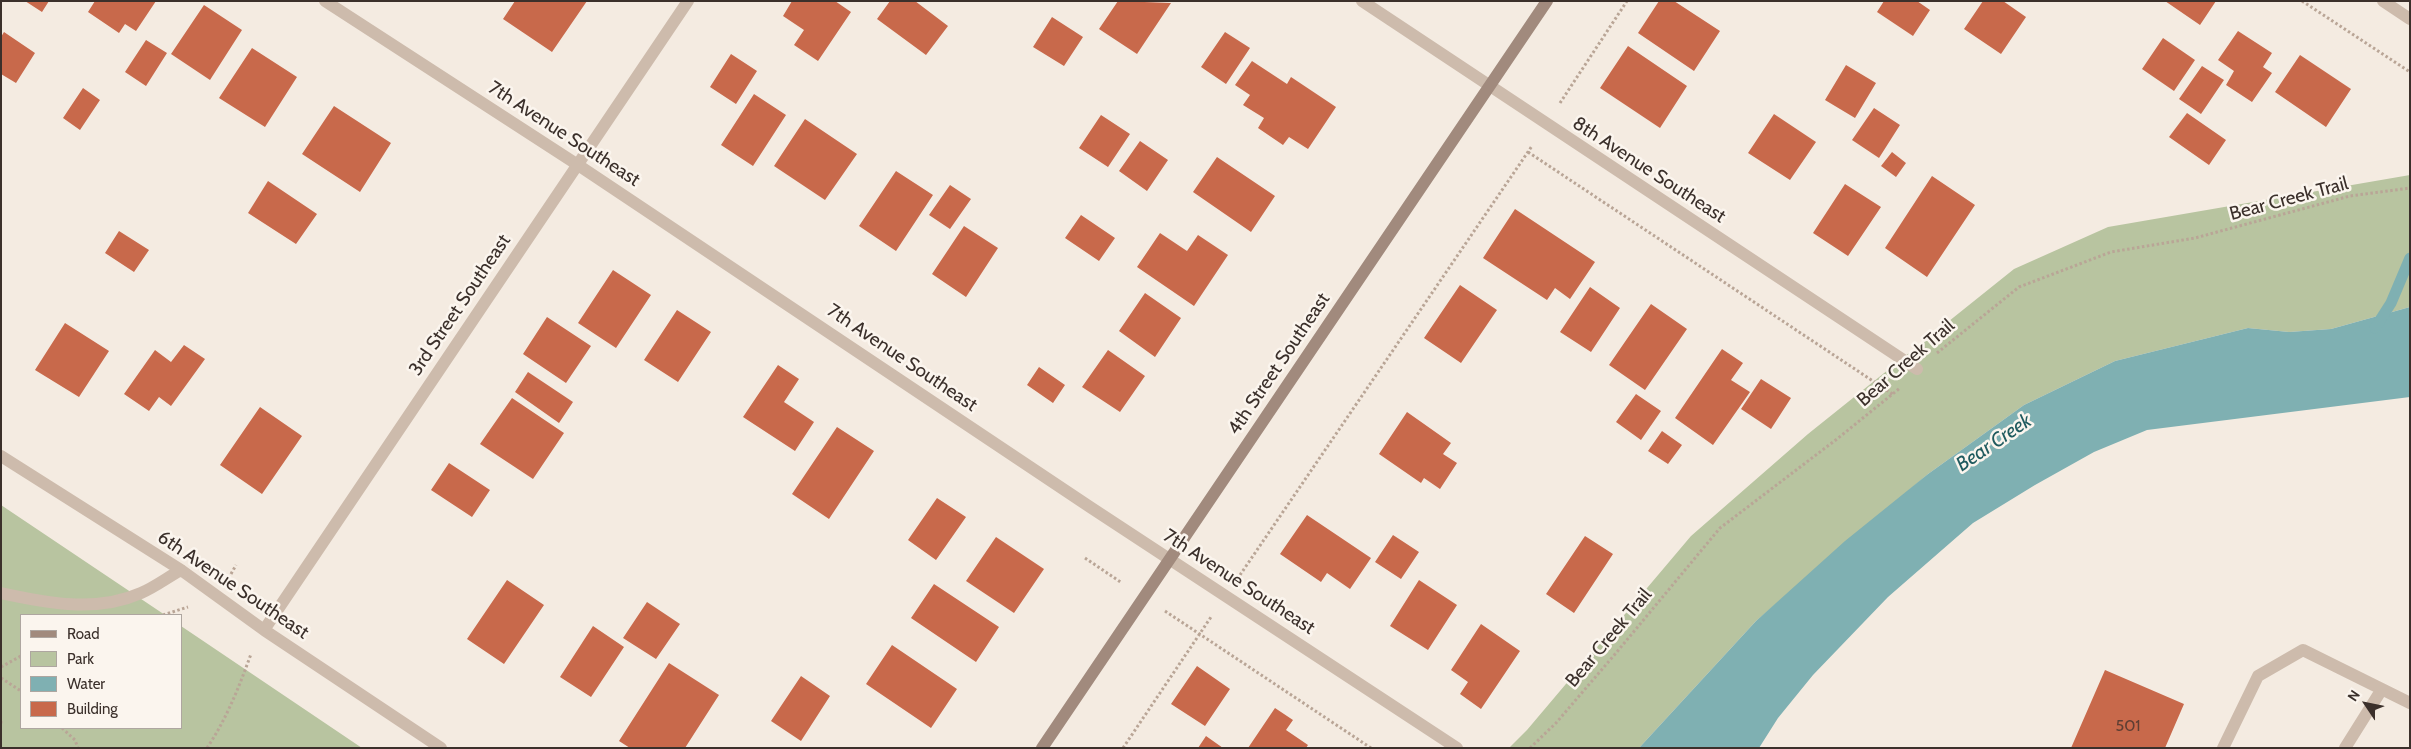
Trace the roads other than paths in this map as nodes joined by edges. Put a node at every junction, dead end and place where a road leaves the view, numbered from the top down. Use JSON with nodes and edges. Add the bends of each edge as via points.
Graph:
{"nodes":[{"id":1,"x":324,"y":1,"type":"edge"},
{"id":2,"x":688,"y":1,"type":"edge"},
{"id":3,"x":1362,"y":1,"type":"edge"},
{"id":4,"x":1547,"y":1,"type":"edge"},
{"id":5,"x":2382,"y":1,"type":"edge"},
{"id":6,"x":2410,"y":20,"type":"edge"},
{"id":7,"x":1490,"y":87,"type":"junction"},
{"id":8,"x":578,"y":165,"type":"junction"},
{"id":9,"x":1917,"y":369,"type":"road end"},
{"id":10,"x":1,"y":456,"type":"edge"},
{"id":11,"x":1169,"y":558,"type":"junction"},
{"id":12,"x":181,"y":570,"type":"junction"},
{"id":13,"x":1,"y":593,"type":"edge"},
{"id":14,"x":264,"y":630,"type":"junction"},
{"id":15,"x":2382,"y":689,"type":"junction"},
{"id":16,"x":2410,"y":703,"type":"edge"},
{"id":17,"x":441,"y":748,"type":"edge"},
{"id":18,"x":1042,"y":748,"type":"edge"},
{"id":19,"x":1457,"y":748,"type":"edge"},
{"id":20,"x":2223,"y":748,"type":"edge"},
{"id":21,"x":2345,"y":748,"type":"edge"}],
"edges":[{"from":1,"to":8,"type":"street","name":"7th Avenue Southeast"},
{"from":2,"to":8,"type":"street","name":"3rd Street Southeast"},
{"from":3,"to":7,"type":"street","name":"8th Avenue Southeast"},
{"from":4,"to":7,"type":"main road","name":"4th Street Southeast"},
{"from":5,"to":6,"type":"street"},
{"from":7,"to":9,"type":"street","name":"8th Avenue Southeast"},
{"from":7,"to":11,"type":"main road","name":"4th Street Southeast"},
{"from":8,"to":11,"type":"street","name":"7th Avenue Southeast"},
{"from":8,"to":14,"type":"street","name":"3rd Street Southeast"},
{"from":10,"to":12,"type":"street","name":"6th Avenue Southeast"},
{"from":11,"to":18,"type":"main road","name":"4th Street Southeast"},
{"from":11,"to":19,"type":"street","name":"7th Avenue Southeast"},
{"from":12,"to":13,"type":"street","via":[[141,593],[108,603],[53,604]]},
{"from":12,"to":14,"type":"street","name":"6th Avenue Southeast"},
{"from":14,"to":17,"type":"street","name":"6th Avenue Southeast"},
{"from":15,"to":16,"type":"street"},
{"from":15,"to":20,"type":"street","via":[[2303,650],[2258,676]]},
{"from":15,"to":21,"type":"street"}]}
